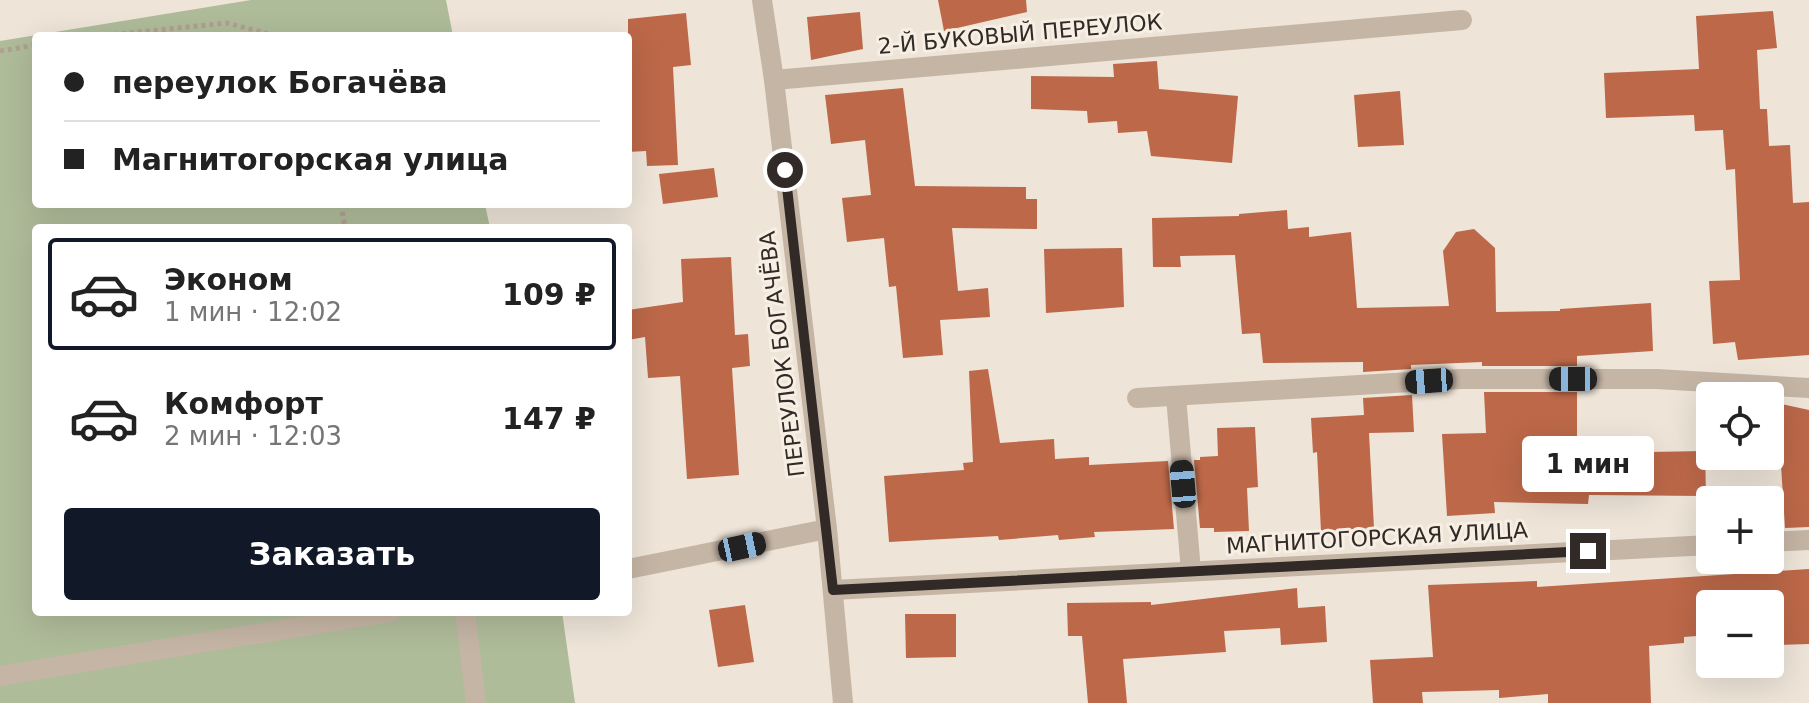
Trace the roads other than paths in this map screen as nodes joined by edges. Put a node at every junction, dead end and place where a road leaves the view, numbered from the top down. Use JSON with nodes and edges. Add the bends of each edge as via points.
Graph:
{"nodes":[{"id":1,"x":762,"y":0,"type":"edge"},
{"id":2,"x":1462,"y":20,"type":"dead end"},
{"id":3,"x":774,"y":80,"type":"junction"},
{"id":4,"x":1809,"y":388,"type":"edge"},
{"id":5,"x":1176,"y":397,"type":"junction"},
{"id":6,"x":1137,"y":398,"type":"dead end"},
{"id":7,"x":827,"y":529,"type":"junction"},
{"id":8,"x":1809,"y":540,"type":"edge"},
{"id":9,"x":1784,"y":541,"type":"edge"},
{"id":10,"x":1696,"y":546,"type":"edge"},
{"id":11,"x":632,"y":568,"type":"edge"},
{"id":12,"x":1191,"y":571,"type":"junction"},
{"id":13,"x":833,"y":590,"type":"junction"},
{"id":14,"x":366,"y":616,"type":"edge"},
{"id":15,"x":465,"y":616,"type":"edge"},
{"id":16,"x":0,"y":676,"type":"edge"},
{"id":17,"x":476,"y":703,"type":"edge"},
{"id":18,"x":843,"y":703,"type":"edge"}],
"edges":[{"from":1,"to":3,"type":"street","name":"ПЕРЕУЛОК БОГАЧЁВА"},
{"from":2,"to":3,"type":"street","name":"2-Й БУКОВЫЙ ПЕРЕУЛОК"},
{"from":3,"to":7,"type":"street","name":"ПЕРЕУЛОК БОГАЧЁВА"},
{"from":4,"to":5,"type":"street","via":[[1657,379],[1461,379]]},
{"from":5,"to":6,"type":"street"},
{"from":5,"to":12,"type":"street"},
{"from":7,"to":11,"type":"street"},
{"from":7,"to":13,"type":"street","name":"ПЕРЕУЛОК БОГАЧЁВА"},
{"from":8,"to":9,"type":"street"},
{"from":10,"to":12,"type":"street","name":"МАГНИТОГОРСКАЯ УЛИЦА"},
{"from":12,"to":13,"type":"street","name":"МАГНИТОГОРСКАЯ УЛИЦА"},
{"from":13,"to":18,"type":"street","name":"ПЕРЕУЛОК БОГАЧЁВА"},
{"from":14,"to":16,"type":"street"},
{"from":15,"to":17,"type":"street"}]}
